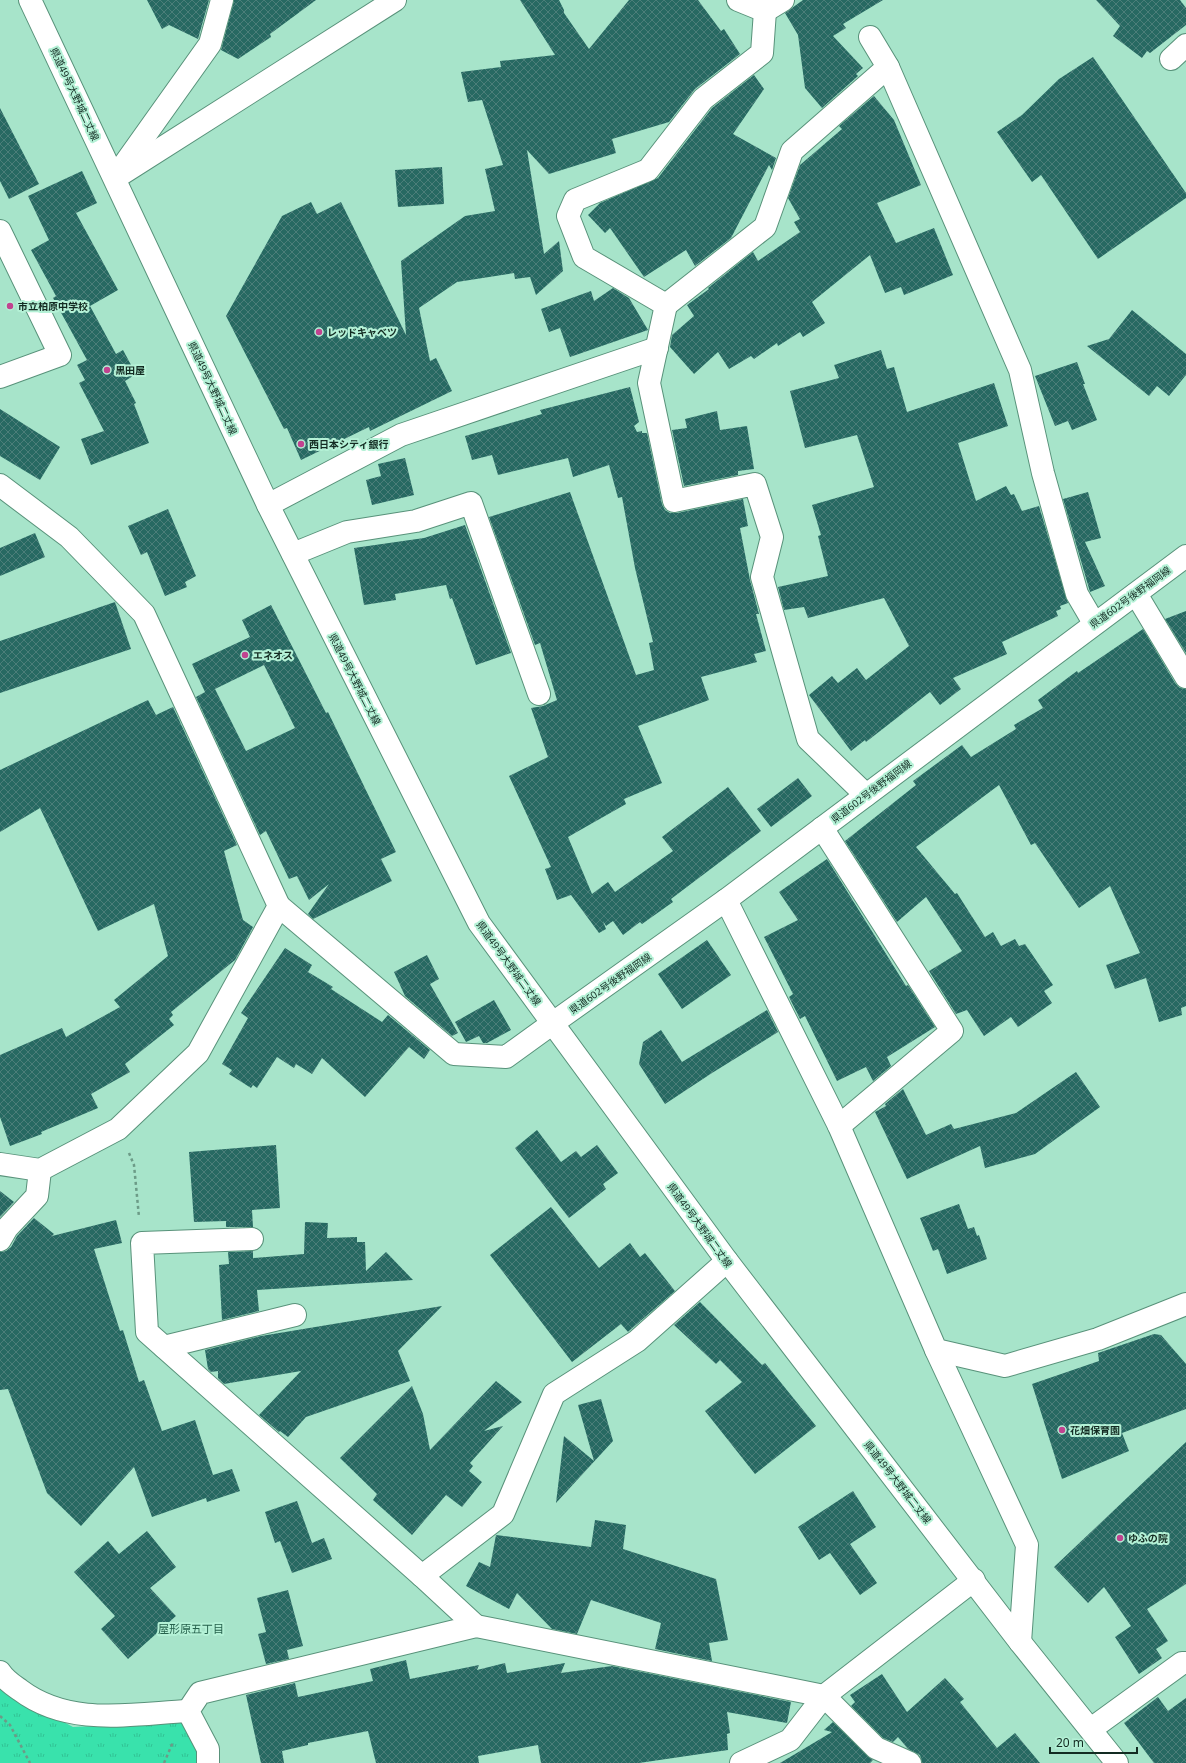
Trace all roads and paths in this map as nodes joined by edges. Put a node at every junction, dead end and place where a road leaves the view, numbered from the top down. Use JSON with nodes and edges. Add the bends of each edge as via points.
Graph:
{"nodes":[{"id":1,"x":30,"y":0,"type":"edge"},
{"id":2,"x":222,"y":0,"type":"edge"},
{"id":3,"x":395,"y":0,"type":"edge"},
{"id":4,"x":738,"y":0,"type":"edge"},
{"id":5,"x":774,"y":6,"type":"edge"},
{"id":6,"x":870,"y":37,"type":"dead end"},
{"id":7,"x":888,"y":67,"type":"junction"},
{"id":8,"x":115,"y":178,"type":"junction"},
{"id":9,"x":0,"y":231,"type":"edge"},
{"id":10,"x":666,"y":305,"type":"junction"},
{"id":11,"x":657,"y":348,"type":"junction"},
{"id":12,"x":0,"y":378,"type":"edge"},
{"id":13,"x":0,"y":485,"type":"edge"},
{"id":14,"x":268,"y":505,"type":"junction"},
{"id":15,"x":293,"y":554,"type":"junction"},
{"id":16,"x":1186,"y":556,"type":"edge"},
{"id":17,"x":1136,"y":594,"type":"junction"},
{"id":18,"x":1094,"y":623,"type":"junction"},
{"id":19,"x":1186,"y":677,"type":"edge"},
{"id":20,"x":538,"y":694,"type":"dead end"},
{"id":21,"x":866,"y":795,"type":"junction"},
{"id":22,"x":822,"y":828,"type":"junction"},
{"id":23,"x":726,"y":900,"type":"junction"},
{"id":24,"x":279,"y":906,"type":"junction"},
{"id":25,"x":553,"y":1024,"type":"junction"},
{"id":26,"x":839,"y":1126,"type":"junction"},
{"id":27,"x":118,"y":1129,"type":"junction"},
{"id":28,"x":0,"y":1164,"type":"edge"},
{"id":29,"x":40,"y":1170,"type":"junction"},
{"id":30,"x":252,"y":1239,"type":"dead end"},
{"id":31,"x":0,"y":1240,"type":"edge"},
{"id":32,"x":142,"y":1243,"type":"junction"},
{"id":33,"x":727,"y":1261,"type":"junction"},
{"id":34,"x":1186,"y":1304,"type":"edge"},
{"id":35,"x":295,"y":1315,"type":"dead end"},
{"id":36,"x":164,"y":1347,"type":"junction"},
{"id":37,"x":936,"y":1350,"type":"junction"},
{"id":38,"x":422,"y":1576,"type":"junction"},
{"id":39,"x":974,"y":1580,"type":"junction"},
{"id":40,"x":476,"y":1626,"type":"junction"},
{"id":41,"x":1020,"y":1642,"type":"junction"},
{"id":42,"x":1186,"y":1663,"type":"edge"},
{"id":43,"x":0,"y":1672,"type":"edge"},
{"id":44,"x":824,"y":1696,"type":"junction"},
{"id":45,"x":188,"y":1711,"type":"junction"},
{"id":46,"x":0,"y":1716,"type":"edge"},
{"id":47,"x":1090,"y":1729,"type":"junction"},
{"id":48,"x":30,"y":1763,"type":"edge"},
{"id":49,"x":208,"y":1763,"type":"edge"},
{"id":50,"x":741,"y":1763,"type":"edge"},
{"id":51,"x":910,"y":1763,"type":"edge"},
{"id":52,"x":1116,"y":1763,"type":"edge"}],
"edges":[{"from":1,"to":8,"type":"street","name":"県道49号大野城二丈線"},
{"from":2,"to":8,"type":"street","via":[[210,44]]},
{"from":3,"to":8,"type":"street"},
{"from":4,"to":5,"type":"street"},
{"from":5,"to":10,"type":"street","via":[[762,52],[703,100],[648,170],[575,200],[568,216],[584,257]]},
{"from":6,"to":7,"type":"street"},
{"from":7,"to":10,"type":"street","via":[[792,151],[765,227]]},
{"from":7,"to":18,"type":"street","via":[[1020,370],[1043,473],[1077,594]]},
{"from":8,"to":14,"type":"street","name":"県道49号大野城二丈線"},
{"from":9,"to":12,"type":"street","via":[[60,356]]},
{"from":10,"to":11,"type":"street"},
{"from":11,"to":14,"type":"street","via":[[401,435]]},
{"from":11,"to":21,"type":"street","via":[[650,383],[674,502],[755,484],[772,537],[762,577],[808,739]]},
{"from":13,"to":24,"type":"street","via":[[69,537],[144,614]]},
{"from":14,"to":15,"type":"street","name":"県道49号大野城二丈線"},
{"from":15,"to":20,"type":"street","via":[[347,532],[416,521],[471,503]]},
{"from":15,"to":25,"type":"street","name":"県道49号大野城二丈線","via":[[480,923]]},
{"from":16,"to":17,"type":"street","name":"県道602号後野福岡線"},
{"from":17,"to":18,"type":"street","name":"県道602号後野福岡線"},
{"from":17,"to":19,"type":"street"},
{"from":18,"to":21,"type":"street","name":"県道602号後野福岡線"},
{"from":21,"to":22,"type":"street","name":"県道602号後野福岡線"},
{"from":22,"to":23,"type":"street","name":"県道602号後野福岡線"},
{"from":22,"to":26,"type":"street","via":[[952,1031]]},
{"from":23,"to":25,"type":"street","name":"県道602号後野福岡線"},
{"from":23,"to":26,"type":"street"},
{"from":24,"to":25,"type":"street","name":"県道602号後野福岡線","via":[[454,1054],[506,1057]]},
{"from":24,"to":27,"type":"street","via":[[198,1053]]},
{"from":25,"to":33,"type":"street","name":"県道49号大野城二丈線"},
{"from":26,"to":37,"type":"street"},
{"from":27,"to":29,"type":"street"},
{"from":27,"to":32,"type":"path","via":[[134,1165]]},
{"from":28,"to":29,"type":"street"},
{"from":29,"to":31,"type":"street","via":[[37,1196],[7,1228]]},
{"from":30,"to":32,"type":"street"},
{"from":32,"to":36,"type":"street","via":[[147,1332]]},
{"from":33,"to":38,"type":"street","via":[[637,1341],[554,1394],[504,1514]]},
{"from":33,"to":39,"type":"street","name":"県道49号大野城二丈線"},
{"from":34,"to":37,"type":"street","via":[[1098,1339],[1005,1366]]},
{"from":35,"to":36,"type":"street"},
{"from":36,"to":38,"type":"street"},
{"from":37,"to":41,"type":"street","via":[[1027,1545]]},
{"from":38,"to":40,"type":"street"},
{"from":39,"to":41,"type":"street","name":"県道49号大野城二丈線"},
{"from":39,"to":44,"type":"street"},
{"from":40,"to":44,"type":"street"},
{"from":40,"to":45,"type":"street","via":[[200,1693]]},
{"from":41,"to":47,"type":"street","name":"県道49号大野城二丈線"},
{"from":42,"to":47,"type":"street","via":[[1182,1662]]},
{"from":43,"to":45,"type":"street","via":[[4,1679],[29,1697],[64,1712],[96,1716]]},
{"from":44,"to":50,"type":"street","via":[[790,1740]]},
{"from":44,"to":51,"type":"street","via":[[876,1748]]},
{"from":45,"to":49,"type":"street","via":[[208,1749]]},
{"from":46,"to":48,"type":"path","via":[[10,1725]]},
{"from":47,"to":52,"type":"street","name":"県道49号大野城二丈線"}]}
